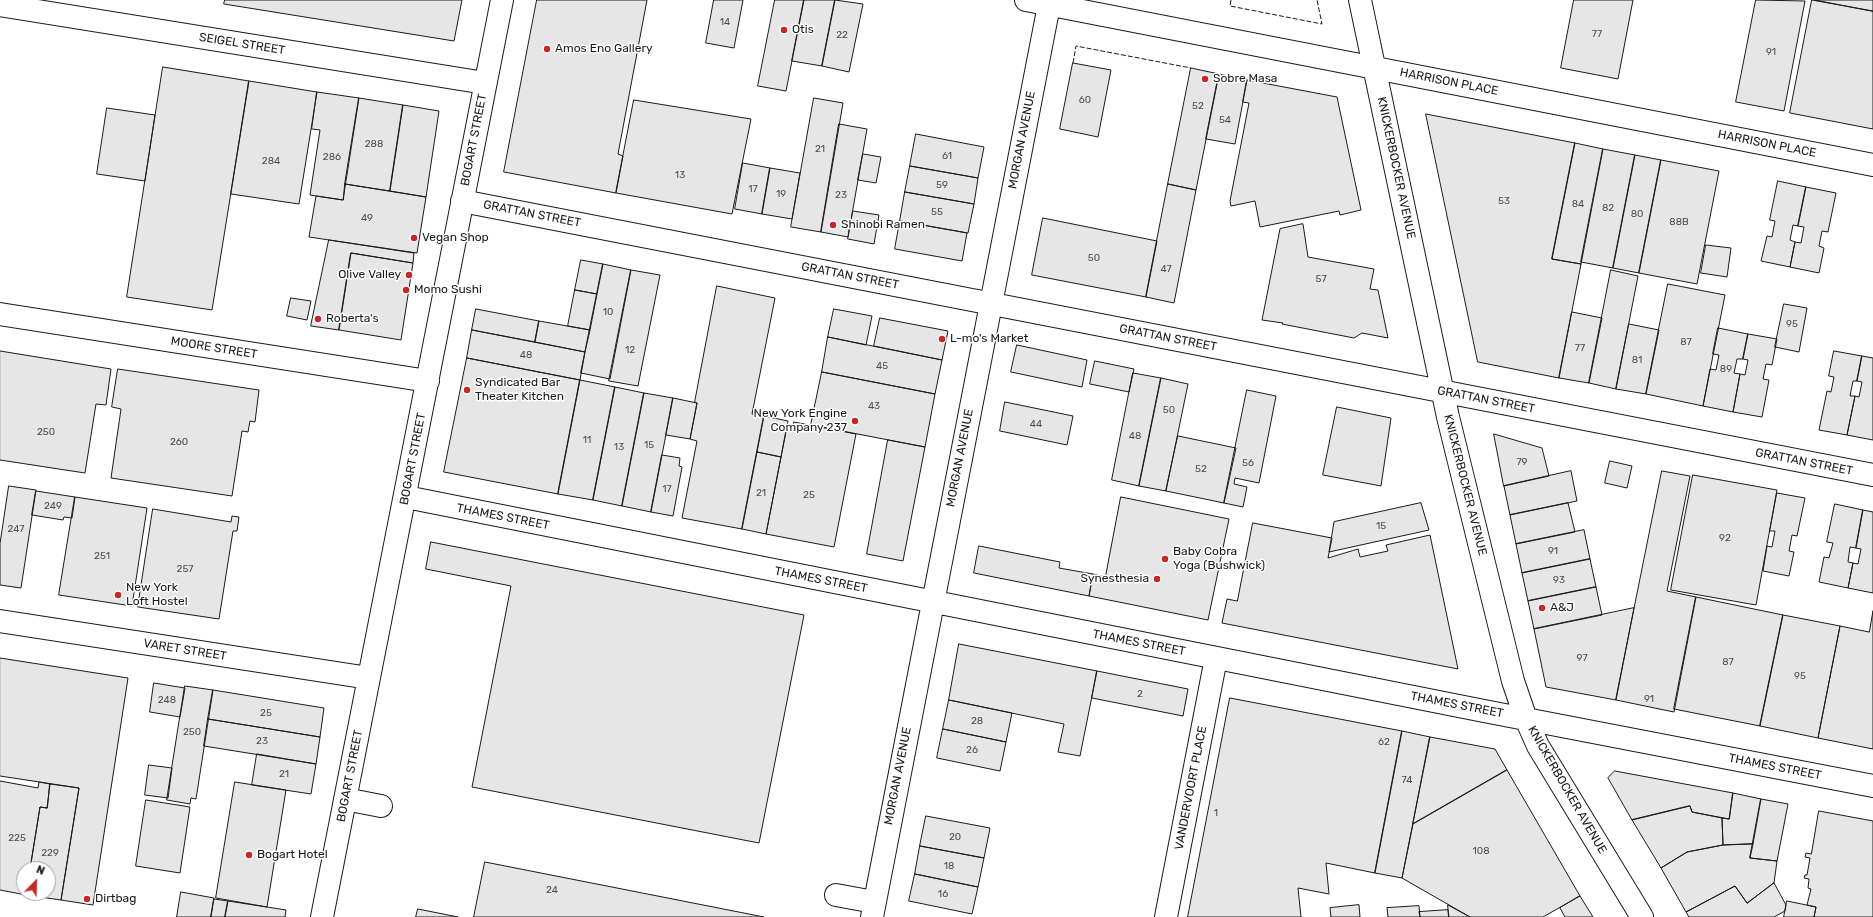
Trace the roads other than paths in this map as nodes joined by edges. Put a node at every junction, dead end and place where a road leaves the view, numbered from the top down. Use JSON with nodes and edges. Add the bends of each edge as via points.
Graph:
{"nodes":[{"id":1,"x":502,"y":0,"type":"edge"},
{"id":2,"x":1026,"y":0,"type":"edge"},
{"id":3,"x":1360,"y":0,"type":"edge"},
{"id":4,"x":1049,"y":2,"type":"edge"},
{"id":5,"x":0,"y":6,"type":"edge"},
{"id":6,"x":1375,"y":69,"type":"junction"},
{"id":7,"x":485,"y":82,"type":"junction"},
{"id":8,"x":1873,"y":165,"type":"edge"},
{"id":9,"x":462,"y":201,"type":"junction"},
{"id":10,"x":991,"y":303,"type":"junction"},
{"id":11,"x":0,"y":314,"type":"edge"},
{"id":12,"x":428,"y":381,"type":"junction"},
{"id":13,"x":1443,"y":392,"type":"junction"},
{"id":14,"x":1873,"y":475,"type":"edge"},
{"id":15,"x":406,"y":497,"type":"junction"},
{"id":16,"x":932,"y":602,"type":"junction"},
{"id":17,"x":0,"y":621,"type":"edge"},
{"id":18,"x":1216,"y":658,"type":"junction"},
{"id":19,"x":369,"y":678,"type":"junction"},
{"id":20,"x":1526,"y":718,"type":"junction"},
{"id":21,"x":1873,"y":786,"type":"edge"},
{"id":22,"x":345,"y":799,"type":"junction"},
{"id":23,"x":381,"y":806,"type":"dead end"},
{"id":24,"x":836,"y":895,"type":"dead end"},
{"id":25,"x":873,"y":910,"type":"edge"},
{"id":26,"x":322,"y":917,"type":"edge"},
{"id":27,"x":1166,"y":917,"type":"edge"},
{"id":28,"x":1642,"y":917,"type":"edge"}],
"edges":[{"from":1,"to":7,"type":"street","name":"BOGART STREET"},
{"from":2,"to":4,"type":"street","name":"HARRISON PLACE"},
{"from":3,"to":6,"type":"street","name":"KNICKERBOCKER AVENUE"},
{"from":4,"to":6,"type":"street","name":"HARRISON PLACE"},
{"from":4,"to":10,"type":"street","name":"MORGAN AVENUE"},
{"from":5,"to":7,"type":"street","name":"SEIGEL STREET"},
{"from":6,"to":8,"type":"street","name":"HARRISON PLACE","via":[[1422,76]]},
{"from":6,"to":13,"type":"street","name":"KNICKERBOCKER AVENUE"},
{"from":7,"to":9,"type":"street","name":"BOGART STREET"},
{"from":9,"to":10,"type":"street","name":"GRATTAN STREET"},
{"from":9,"to":12,"type":"street","name":"BOGART STREET"},
{"from":10,"to":13,"type":"street","name":"GRATTAN STREET"},
{"from":10,"to":16,"type":"street","name":"MORGAN AVENUE"},
{"from":11,"to":12,"type":"street","name":"MOORE STREET"},
{"from":12,"to":15,"type":"street","name":"BOGART STREET"},
{"from":13,"to":14,"type":"street","name":"GRATTAN STREET"},
{"from":13,"to":20,"type":"street","name":"KNICKERBOCKER AVENUE","via":[[1513,681]]},
{"from":15,"to":16,"type":"street","name":"THAMES STREET"},
{"from":15,"to":19,"type":"street","name":"BOGART STREET"},
{"from":16,"to":18,"type":"street","name":"THAMES STREET"},
{"from":16,"to":25,"type":"street","name":"MORGAN AVENUE"},
{"from":17,"to":19,"type":"street","name":"VARET STREET"},
{"from":18,"to":20,"type":"street","name":"THAMES STREET"},
{"from":18,"to":27,"type":"street","name":"VANDERVOORT PLACE"},
{"from":19,"to":22,"type":"street","name":"BOGART STREET"},
{"from":20,"to":21,"type":"street","name":"THAMES STREET"},
{"from":20,"to":28,"type":"street","name":"KNICKERBOCKER AVENUE","via":[[1538,746]]},
{"from":22,"to":23,"type":"street"},
{"from":22,"to":26,"type":"street","name":"BOGART STREET"},
{"from":24,"to":25,"type":"street"}]}
